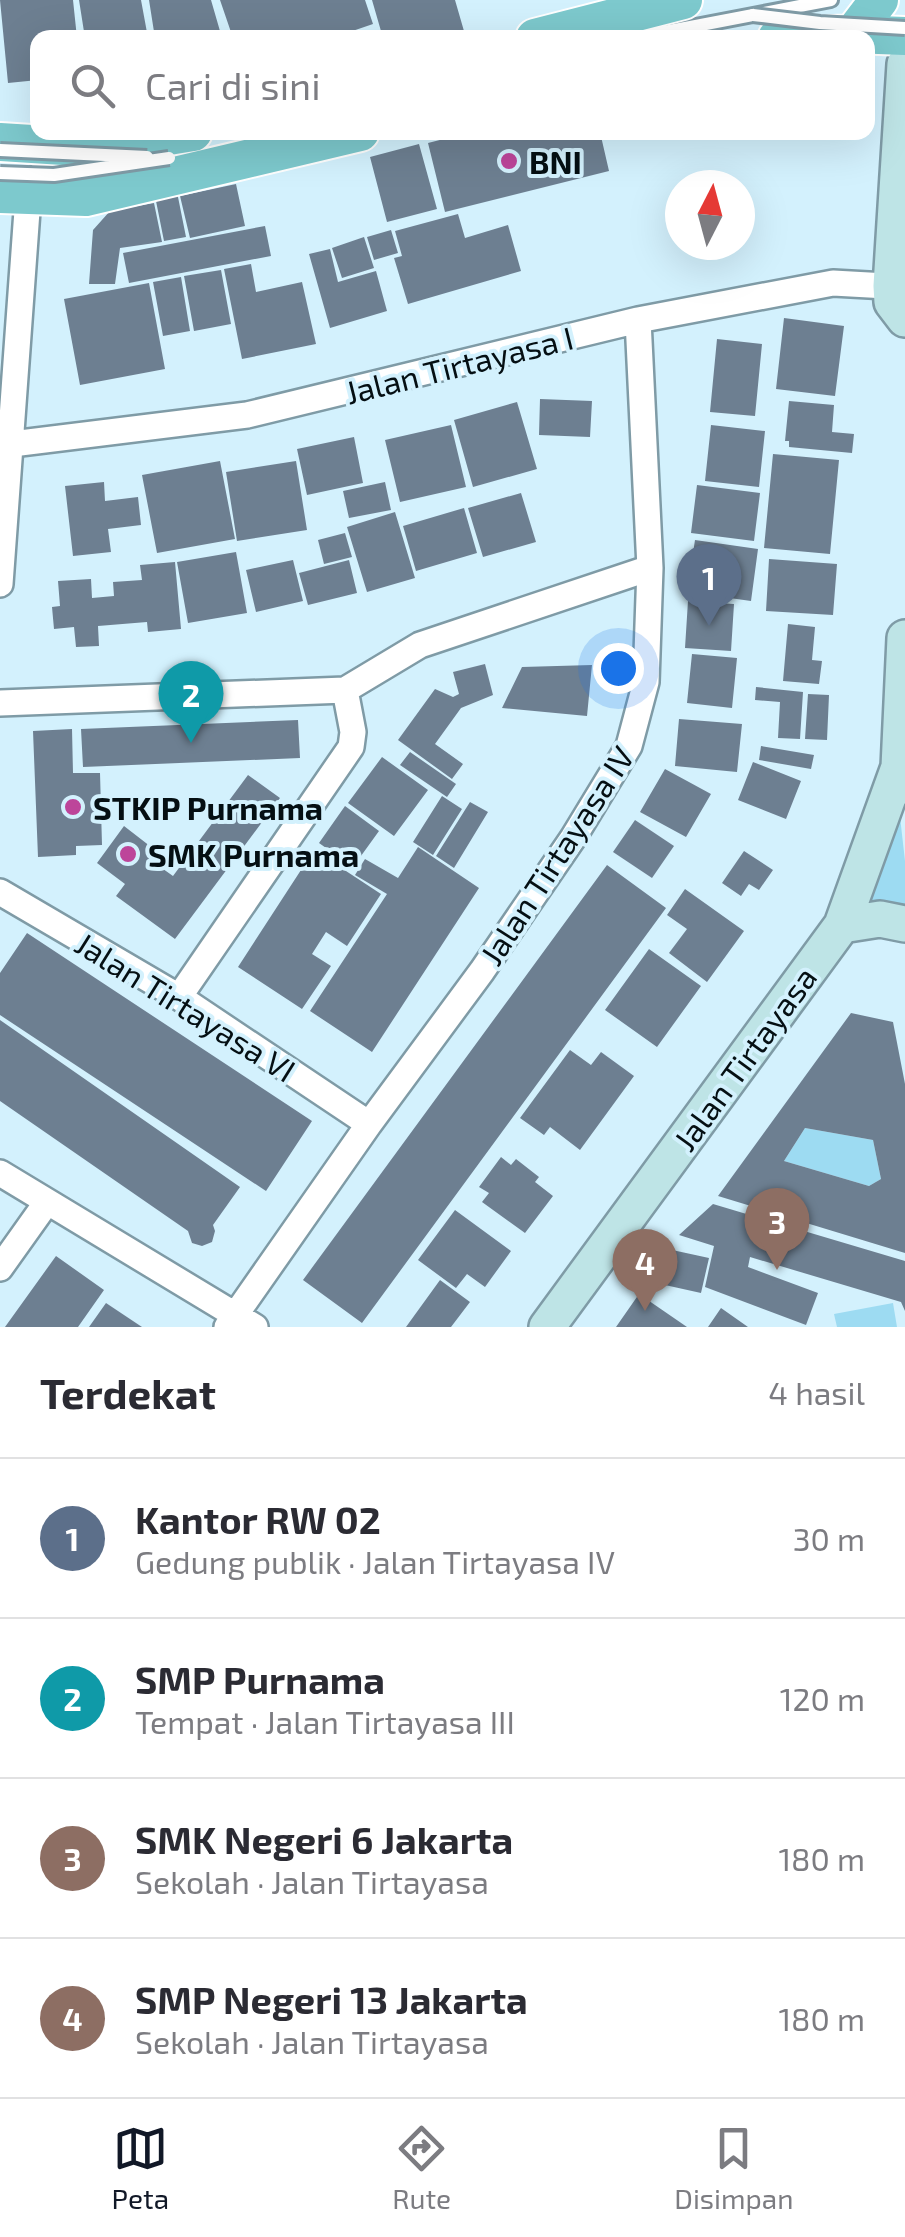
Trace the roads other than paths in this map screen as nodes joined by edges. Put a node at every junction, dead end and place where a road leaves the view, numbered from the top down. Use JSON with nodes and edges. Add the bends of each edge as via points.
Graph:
{"nodes":[{"id":1,"x":683,"y":0,"type":"edge"},
{"id":2,"x":830,"y":0,"type":"edge"},
{"id":3,"x":879,"y":0,"type":"edge"},
{"id":4,"x":765,"y":26,"type":"edge"},
{"id":5,"x":905,"y":28,"type":"edge"},
{"id":6,"x":566,"y":30,"type":"edge"},
{"id":7,"x":721,"y":30,"type":"edge"},
{"id":8,"x":809,"y":30,"type":"edge"},
{"id":9,"x":856,"y":30,"type":"edge"},
{"id":10,"x":875,"y":35,"type":"edge"},
{"id":11,"x":905,"y":36,"type":"edge"},
{"id":12,"x":905,"y":64,"type":"edge"},
{"id":13,"x":304,"y":140,"type":"edge"},
{"id":14,"x":0,"y":146,"type":"edge"},
{"id":15,"x":58,"y":146,"type":"junction"},
{"id":16,"x":182,"y":148,"type":"edge"},
{"id":17,"x":9,"y":188,"type":"edge"},
{"id":18,"x":898,"y":286,"type":"edge"},
{"id":19,"x":905,"y":319,"type":"edge"},
{"id":20,"x":638,"y":320,"type":"junction"},
{"id":21,"x":12,"y":444,"type":"junction"},
{"id":22,"x":650,"y":568,"type":"junction"},
{"id":23,"x":0,"y":584,"type":"edge"},
{"id":24,"x":905,"y":638,"type":"edge"},
{"id":25,"x":345,"y":690,"type":"junction"},
{"id":26,"x":0,"y":703,"type":"edge"},
{"id":27,"x":904,"y":707,"type":"edge"},
{"id":28,"x":902,"y":779,"type":"edge"},
{"id":29,"x":0,"y":892,"type":"edge"},
{"id":30,"x":905,"y":924,"type":"edge"},
{"id":31,"x":842,"y":925,"type":"junction"},
{"id":32,"x":179,"y":997,"type":"junction"},
{"id":33,"x":369,"y":1124,"type":"junction"},
{"id":34,"x":0,"y":1172,"type":"edge"},
{"id":35,"x":48,"y":1202,"type":"junction"},
{"id":36,"x":0,"y":1268,"type":"edge"},
{"id":37,"x":240,"y":1323,"type":"edge"},
{"id":38,"x":547,"y":1327,"type":"edge"}],
"edges":[{"from":1,"to":6,"type":"main road"},
{"from":2,"to":4,"type":"lane"},
{"from":3,"to":9,"type":"main road"},
{"from":4,"to":5,"type":"lane","bridge":true},
{"from":4,"to":7,"type":"lane"},
{"from":4,"to":8,"type":"main road"},
{"from":10,"to":11,"type":"main road"},
{"from":12,"to":18,"type":"main road"},
{"from":13,"to":17,"type":"main road","via":[[86,197]]},
{"from":14,"to":15,"type":"main road"},
{"from":14,"to":16,"type":"lane","bridge":true},
{"from":15,"to":16,"type":"main road"},
{"from":15,"to":17,"type":"street"},
{"from":16,"to":17,"type":"lane","bridge":true},
{"from":17,"to":21,"type":"street"},
{"from":18,"to":19,"type":"main road","via":[[892,302]]},
{"from":18,"to":20,"type":"street","name":"Jalan Tirtayasa I","via":[[833,284]]},
{"from":20,"to":21,"type":"street","name":"Jalan Tirtayasa I","via":[[247,416]]},
{"from":20,"to":22,"type":"street","name":"Jalan Tirtayasa IV"},
{"from":21,"to":23,"type":"street"},
{"from":22,"to":25,"type":"street","via":[[420,644]]},
{"from":22,"to":33,"type":"street","name":"Jalan Tirtayasa IV","via":[[646,682],[629,746],[482,971]]},
{"from":24,"to":27,"type":"main road","name":"Jalan Tirtayasa"},
{"from":25,"to":26,"type":"street"},
{"from":25,"to":32,"type":"street","via":[[351,747]]},
{"from":27,"to":28,"type":"main road","name":"Jalan Tirtayasa"},
{"from":28,"to":31,"type":"main road","name":"Jalan Tirtayasa"},
{"from":29,"to":32,"type":"street","name":"Jalan Tirtayasa VI"},
{"from":30,"to":31,"type":"main road","via":[[880,919]]},
{"from":31,"to":38,"type":"main road","name":"Jalan Tirtayasa"},
{"from":32,"to":33,"type":"street","name":"Jalan Tirtayasa VI"},
{"from":33,"to":37,"type":"street","name":"Jalan Tirtayasa IV"},
{"from":34,"to":35,"type":"street"},
{"from":35,"to":36,"type":"street"},
{"from":35,"to":37,"type":"street"}]}
